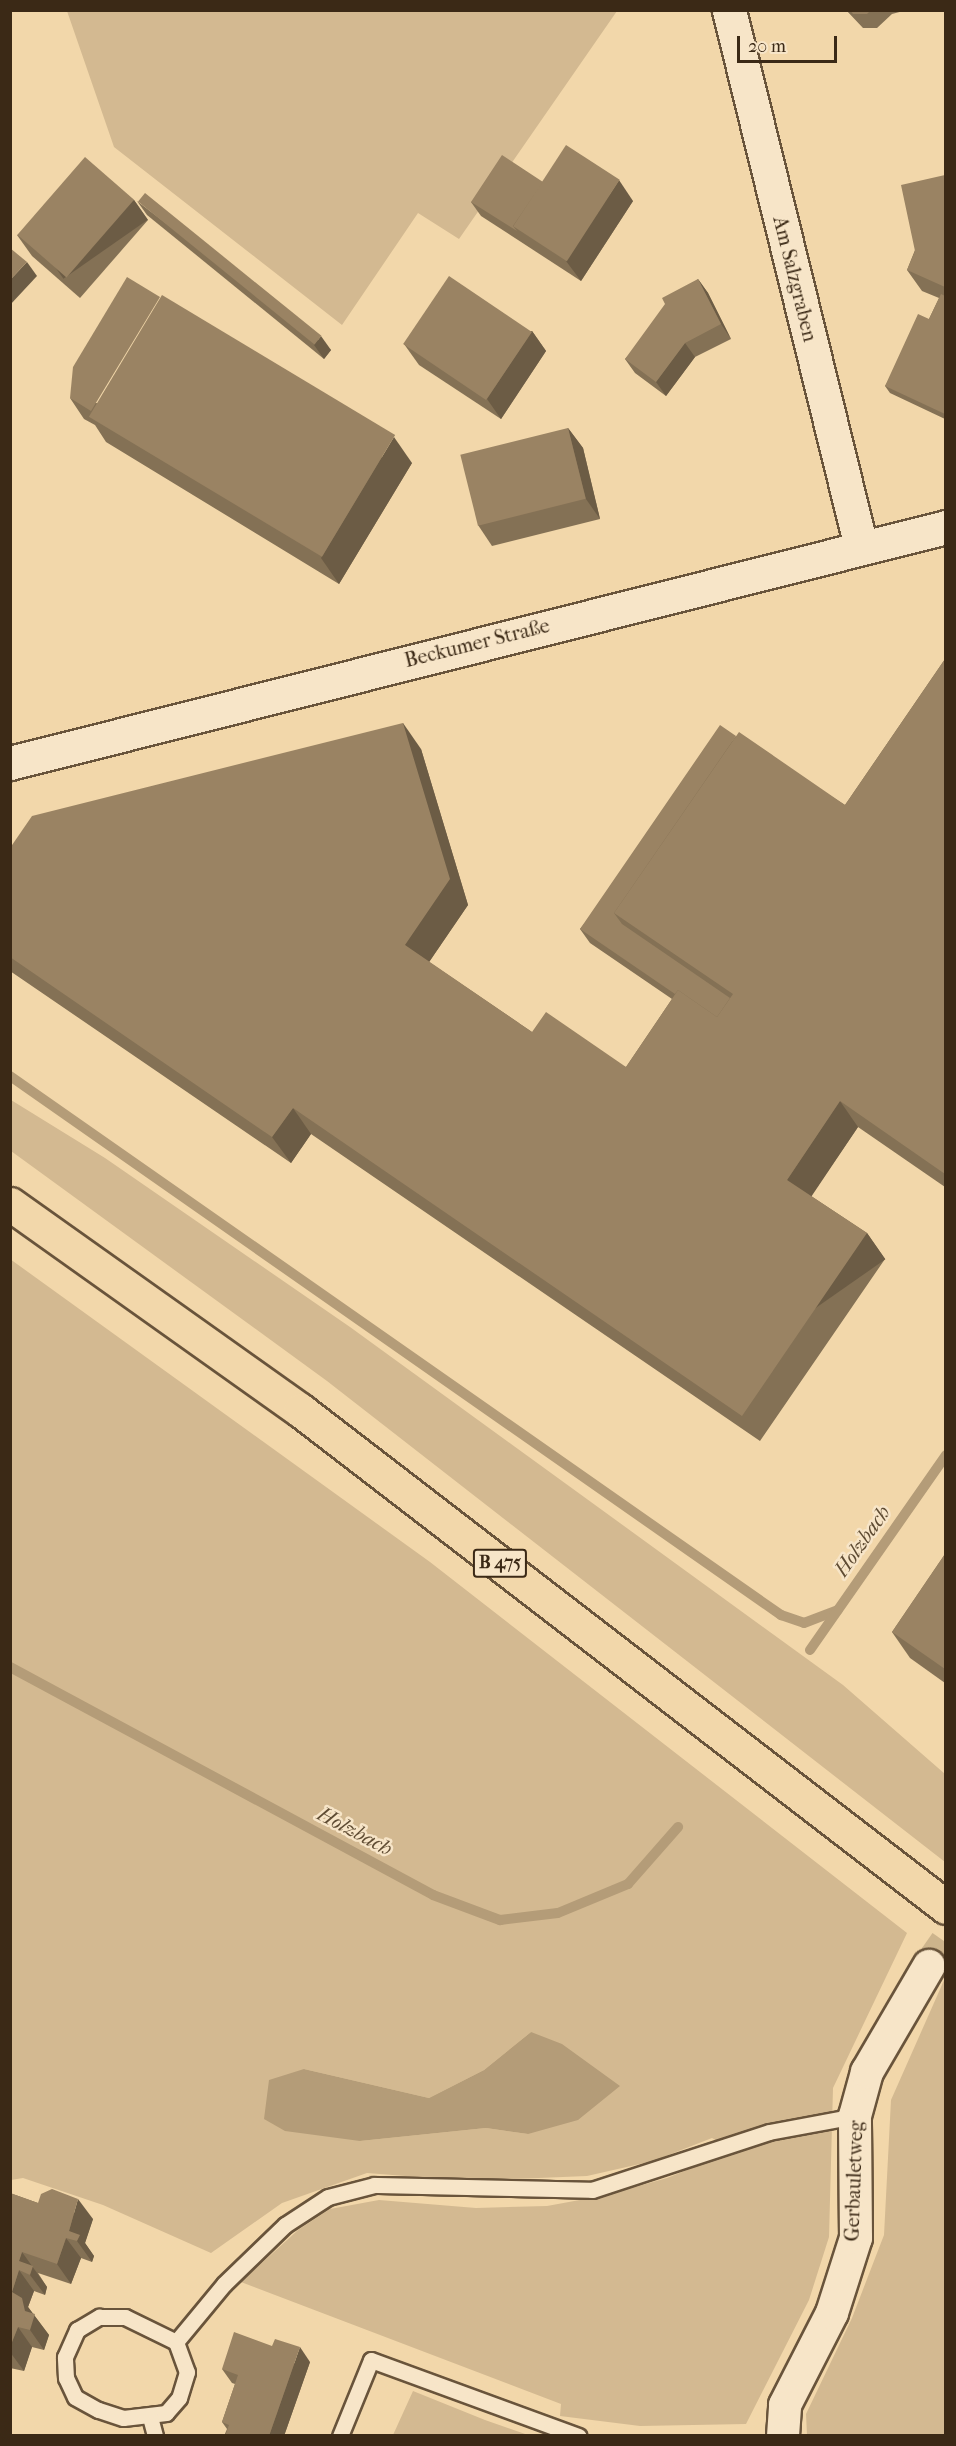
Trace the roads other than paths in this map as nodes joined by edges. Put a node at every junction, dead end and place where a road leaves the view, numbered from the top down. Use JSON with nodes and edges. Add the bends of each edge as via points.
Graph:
{"nodes":[{"id":1,"x":729,"y":10,"type":"edge"},
{"id":2,"x":945,"y":527,"type":"edge"},
{"id":3,"x":861,"y":547,"type":"junction"},
{"id":4,"x":10,"y":763,"type":"edge"},
{"id":5,"x":10,"y":1204,"type":"edge"},
{"id":6,"x":945,"y":1907,"type":"edge"},
{"id":7,"x":929,"y":1966,"type":"tunnel mouth"},
{"id":8,"x":855,"y":2116,"type":"junction"},
{"id":9,"x":176,"y":2342,"type":"junction"},
{"id":10,"x":150,"y":2417,"type":"junction"},
{"id":11,"x":155,"y":2436,"type":"edge"},
{"id":12,"x":340,"y":2436,"type":"edge"},
{"id":13,"x":579,"y":2436,"type":"edge"},
{"id":14,"x":783,"y":2436,"type":"edge"}],
"edges":[{"from":1,"to":3,"type":"street","name":"Am Salzgraben"},
{"from":2,"to":3,"type":"street","name":"Beckumer Straße"},
{"from":3,"to":4,"type":"street","name":"Beckumer Straße"},
{"from":5,"to":6,"type":"main road","number":"B 475","via":[[300,1410]]},
{"from":7,"to":8,"type":"street","name":"Gerbauletweg","via":[[867,2072]]},
{"from":8,"to":9,"type":"lane","via":[[769,2132],[592,2190],[374,2185],[328,2197],[285,2225],[224,2284]]},
{"from":8,"to":14,"type":"street","name":"Gerbauletweg","via":[[856,2238],[831,2313],[785,2405]]},
{"from":9,"to":10,"type":"lane","via":[[187,2372],[179,2398],[166,2413]]},
{"from":9,"to":10,"type":"lane","via":[[125,2317],[99,2317],[77,2330],[64,2357],[66,2378],[75,2397],[123,2418]]},
{"from":10,"to":11,"type":"lane"},
{"from":12,"to":13,"type":"lane","via":[[372,2360]]}]}
